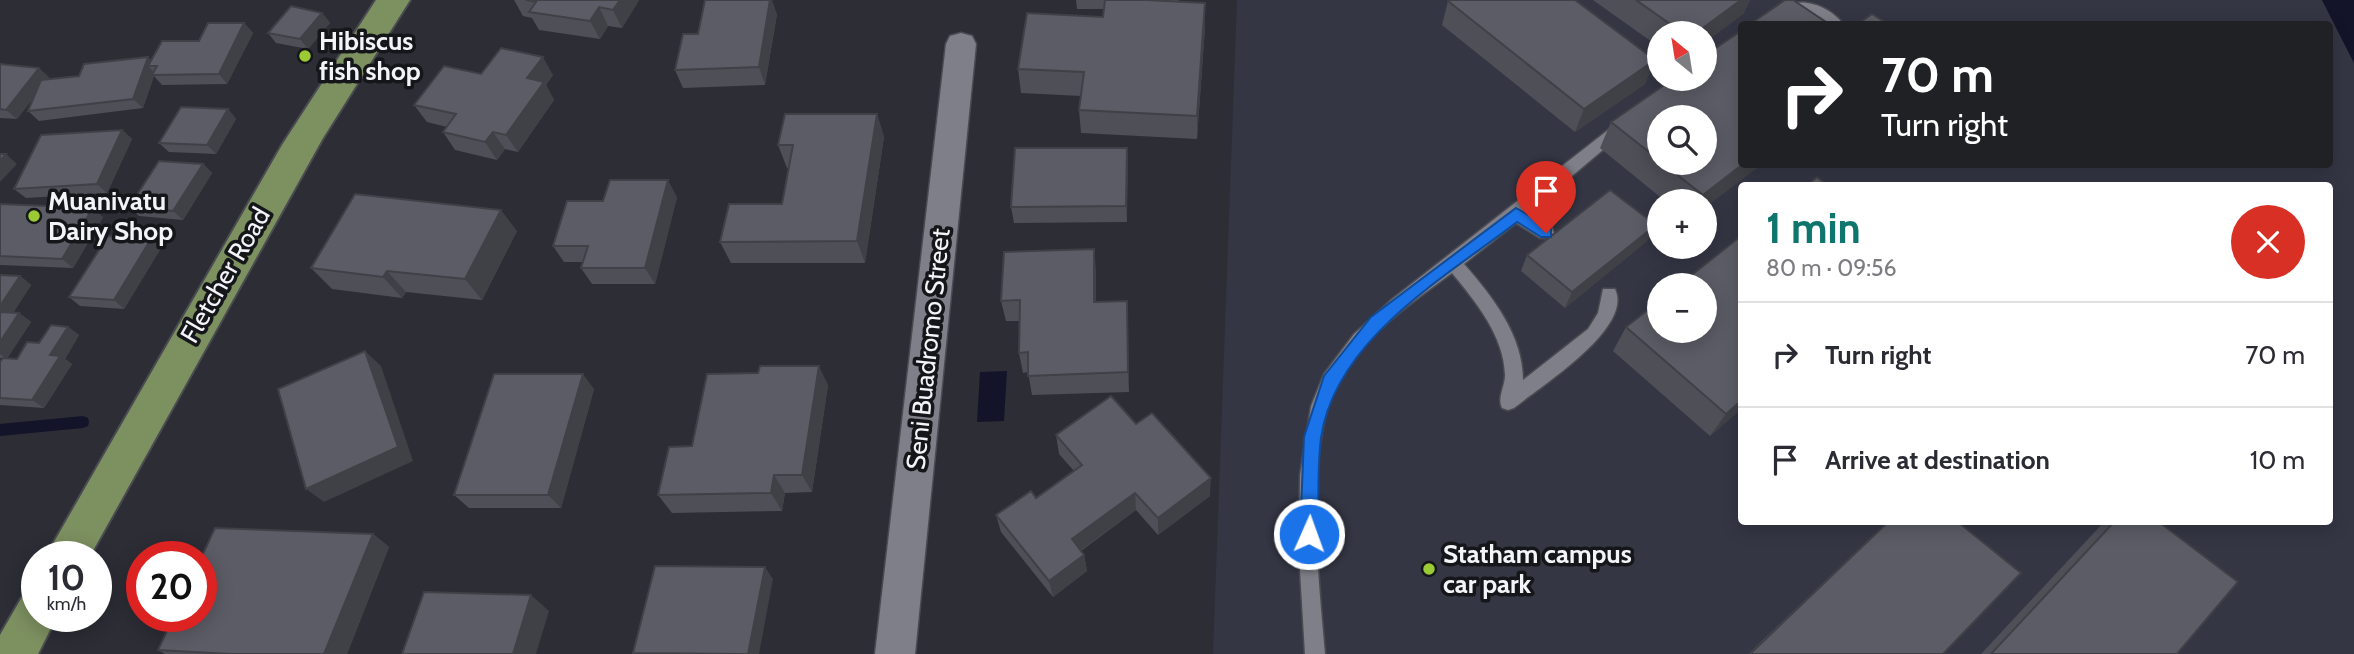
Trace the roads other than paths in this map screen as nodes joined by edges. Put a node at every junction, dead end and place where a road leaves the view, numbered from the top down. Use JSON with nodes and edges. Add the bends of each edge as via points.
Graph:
{"nodes":[{"id":1,"x":394,"y":0,"type":"edge"},
{"id":2,"x":1772,"y":21,"type":"edge"},
{"id":3,"x":1831,"y":21,"type":"edge"},
{"id":4,"x":961,"y":44,"type":"dead end"},
{"id":5,"x":1617,"y":129,"type":"edge"},
{"id":6,"x":1516,"y":214,"type":"junction"},
{"id":7,"x":1546,"y":233,"type":"dead end"},
{"id":8,"x":1453,"y":263,"type":"junction"},
{"id":9,"x":1609,"y":294,"type":"dead end"},
{"id":10,"x":75,"y":541,"type":"edge"},
{"id":11,"x":26,"y":632,"type":"edge"},
{"id":12,"x":14,"y":654,"type":"edge"},
{"id":13,"x":895,"y":654,"type":"edge"},
{"id":14,"x":1315,"y":654,"type":"edge"}],
"edges":[{"from":1,"to":10,"type":"main road","name":"Fletcher Road","via":[[342,76],[269,199]]},
{"from":2,"to":3,"type":"lane","via":[[1793,7],[1808,6]]},
{"from":4,"to":13,"type":"street","name":"Seni Buadromo Street"},
{"from":5,"to":6,"type":"lane"},
{"from":6,"to":7,"type":"lane"},
{"from":6,"to":8,"type":"lane"},
{"from":8,"to":9,"type":"lane","via":[[1484,299],[1505,337],[1514,376],[1508,402],[1594,334],[1606,315]]},
{"from":8,"to":14,"type":"lane","via":[[1376,322],[1330,381],[1313,437],[1308,559]]},
{"from":11,"to":12,"type":"main road"}]}
